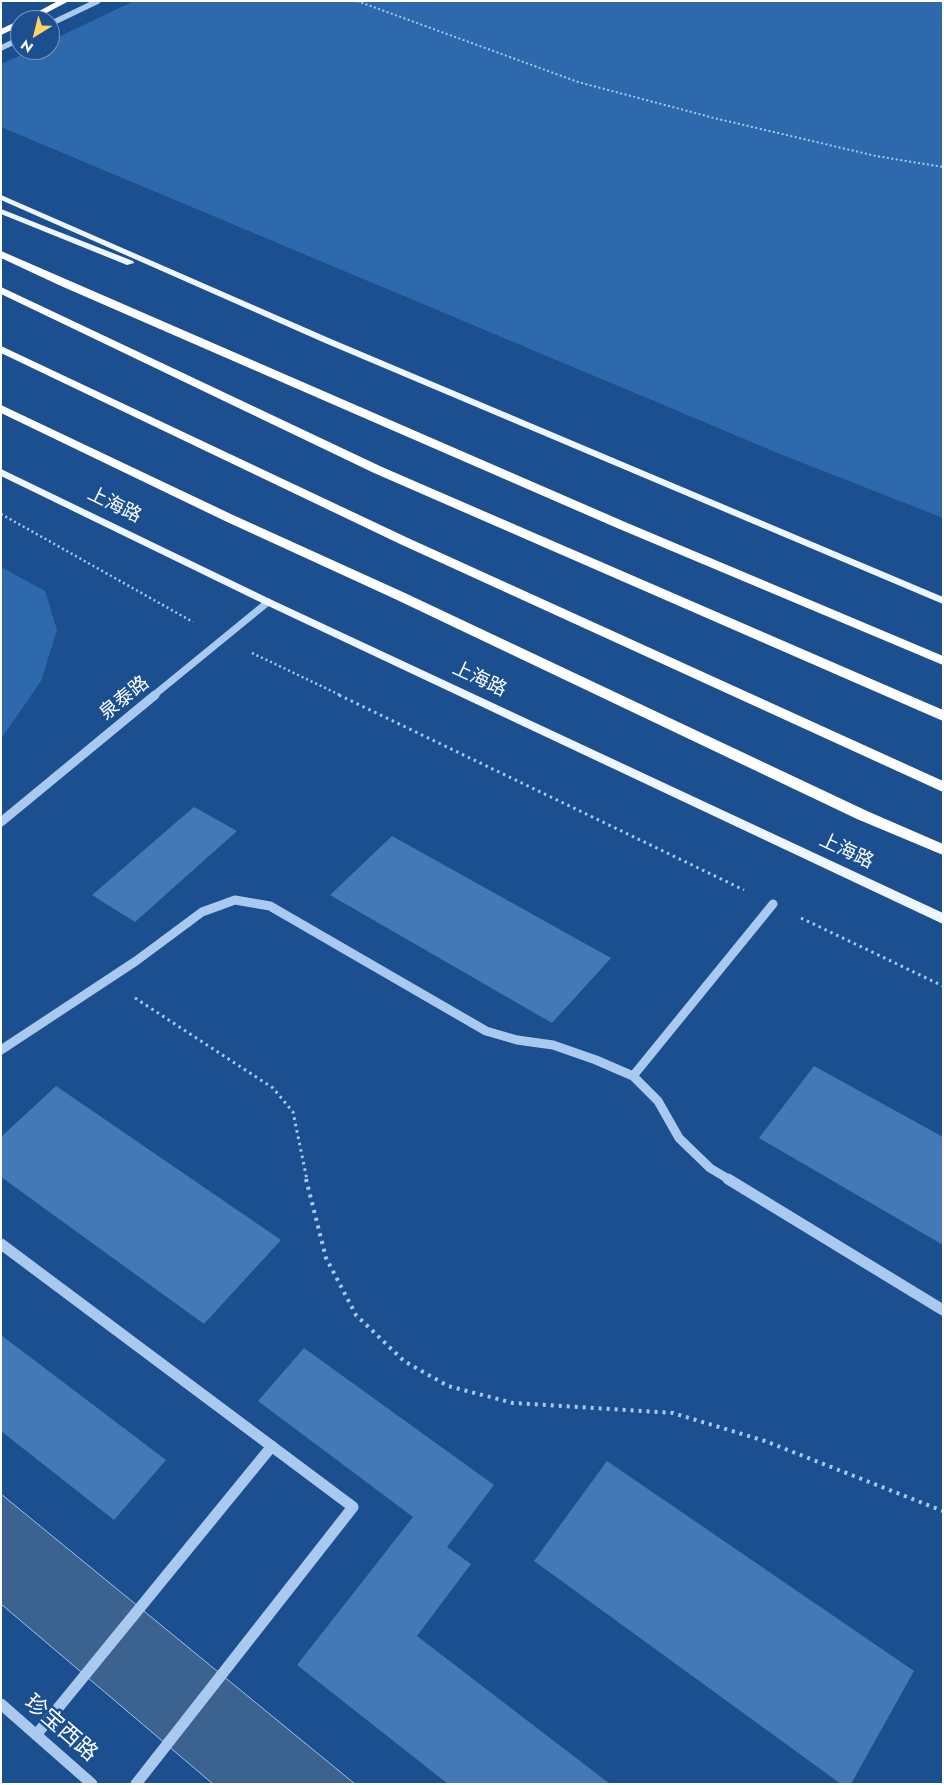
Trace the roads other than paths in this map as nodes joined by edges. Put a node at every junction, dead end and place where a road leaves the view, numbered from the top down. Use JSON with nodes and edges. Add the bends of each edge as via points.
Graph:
{"nodes":[{"id":1,"x":65,"y":1,"type":"edge"},
{"id":2,"x":98,"y":1,"type":"edge"},
{"id":3,"x":47,"y":10,"type":"edge"},
{"id":4,"x":60,"y":19,"type":"edge"},
{"id":5,"x":1,"y":197,"type":"edge"},
{"id":6,"x":1,"y":211,"type":"edge"},
{"id":7,"x":1,"y":254,"type":"edge"},
{"id":8,"x":1,"y":290,"type":"edge"},
{"id":9,"x":328,"y":341,"type":"junction"},
{"id":10,"x":1,"y":349,"type":"edge"},
{"id":11,"x":1,"y":408,"type":"edge"},
{"id":12,"x":4,"y":473,"type":"edge"},
{"id":13,"x":943,"y":601,"type":"edge"},
{"id":14,"x":268,"y":602,"type":"junction"},
{"id":15,"x":943,"y":661,"type":"edge"},
{"id":16,"x":943,"y":716,"type":"edge"},
{"id":17,"x":943,"y":787,"type":"edge"},
{"id":18,"x":862,"y":815,"type":"junction"},
{"id":19,"x":1,"y":822,"type":"edge"},
{"id":20,"x":943,"y":850,"type":"edge"},
{"id":21,"x":943,"y":856,"type":"edge"},
{"id":22,"x":773,"y":904,"type":"road end"},
{"id":23,"x":943,"y":919,"type":"edge"},
{"id":24,"x":1,"y":1050,"type":"edge"},
{"id":25,"x":633,"y":1076,"type":"junction"},
{"id":26,"x":1,"y":1244,"type":"edge"},
{"id":27,"x":943,"y":1310,"type":"edge"},
{"id":28,"x":272,"y":1446,"type":"junction"},
{"id":29,"x":353,"y":1507,"type":"joint"},
{"id":30,"x":1,"y":1704,"type":"edge"},
{"id":31,"x":36,"y":1735,"type":"junction"},
{"id":32,"x":92,"y":1784,"type":"edge"},
{"id":33,"x":136,"y":1784,"type":"edge"}],
"edges":[{"from":1,"to":3,"type":"highway"},
{"from":2,"to":4,"type":"street"},
{"from":5,"to":9,"type":"main road"},
{"from":6,"to":9,"type":"main road"},
{"from":7,"to":15,"type":"highway"},
{"from":8,"to":16,"type":"highway","via":[[378,470]]},
{"from":9,"to":13,"type":"main road"},
{"from":10,"to":17,"type":"highway","via":[[395,537]]},
{"from":11,"to":18,"type":"highway"},
{"from":12,"to":14,"type":"main road","name":"上海路"},
{"from":14,"to":19,"type":"street","name":"泉泰路"},
{"from":14,"to":23,"type":"main road","name":"上海路"},
{"from":18,"to":20,"type":"highway"},
{"from":18,"to":21,"type":"highway"},
{"from":22,"to":25,"type":"street"},
{"from":24,"to":25,"type":"street","via":[[136,961],[202,912],[236,900],[270,906],[486,1031],[553,1045]]},
{"from":25,"to":27,"type":"street","via":[[658,1101],[679,1138],[710,1168]]},
{"from":26,"to":28,"type":"street"},
{"from":28,"to":29,"type":"street"},
{"from":28,"to":31,"type":"street"},
{"from":29,"to":33,"type":"street"},
{"from":30,"to":31,"type":"street","name":"珍宝西路"},
{"from":31,"to":32,"type":"street","name":"珍宝西路"}]}
